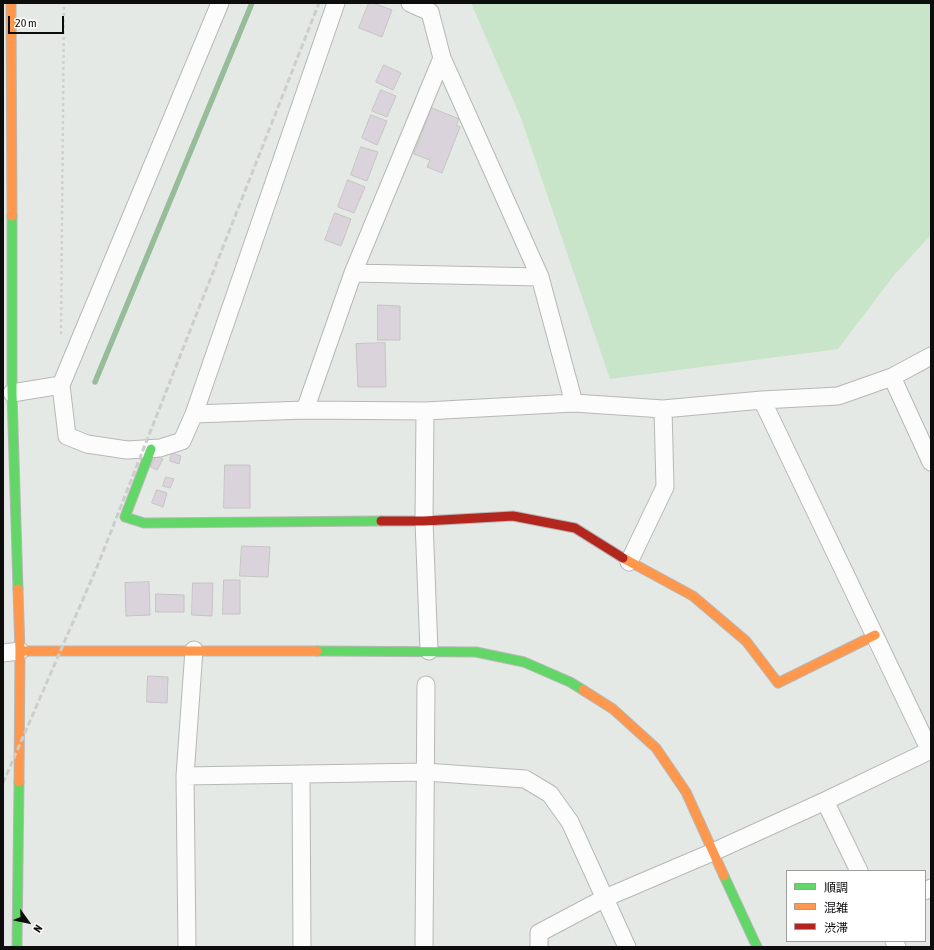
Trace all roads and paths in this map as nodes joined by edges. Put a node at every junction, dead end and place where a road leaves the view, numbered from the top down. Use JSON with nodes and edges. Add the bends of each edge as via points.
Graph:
{"nodes":[{"id":1,"x":11,"y":3,"type":"edge"},
{"id":2,"x":64,"y":3,"type":"edge"},
{"id":3,"x":220,"y":3,"type":"edge"},
{"id":4,"x":336,"y":3,"type":"edge"},
{"id":5,"x":410,"y":3,"type":"edge"},
{"id":6,"x":442,"y":58,"type":"junction"},
{"id":7,"x":353,"y":273,"type":"junction"},
{"id":8,"x":540,"y":277,"type":"junction"},
{"id":9,"x":62,"y":337,"type":"dead end"},
{"id":10,"x":931,"y":356,"type":"edge"},
{"id":11,"x":892,"y":377,"type":"junction"},
{"id":12,"x":61,"y":385,"type":"junction"},
{"id":13,"x":12,"y":393,"type":"junction"},
{"id":14,"x":762,"y":400,"type":"junction"},
{"id":15,"x":574,"y":403,"type":"junction"},
{"id":16,"x":663,"y":409,"type":"junction"},
{"id":17,"x":305,"y":410,"type":"junction"},
{"id":18,"x":425,"y":411,"type":"junction"},
{"id":19,"x":194,"y":414,"type":"junction"},
{"id":20,"x":151,"y":449,"type":"junction"},
{"id":21,"x":931,"y":462,"type":"edge"},
{"id":22,"x":424,"y":521,"type":"junction"},
{"id":23,"x":629,"y":562,"type":"junction"},
{"id":24,"x":875,"y":635,"type":"junction"},
{"id":25,"x":194,"y":650,"type":"junction"},
{"id":26,"x":428,"y":651,"type":"junction"},
{"id":27,"x":20,"y":652,"type":"junction"},
{"id":28,"x":3,"y":653,"type":"edge"},
{"id":29,"x":426,"y":685,"type":"dead end"},
{"id":30,"x":930,"y":750,"type":"edge"},
{"id":31,"x":425,"y":772,"type":"junction"},
{"id":32,"x":301,"y":774,"type":"junction"},
{"id":33,"x":185,"y":776,"type":"junction"},
{"id":34,"x":825,"y":801,"type":"junction"},
{"id":35,"x":713,"y":852,"type":"junction"},
{"id":36,"x":859,"y":870,"type":"edge"},
{"id":37,"x":605,"y":898,"type":"junction"},
{"id":38,"x":17,"y":947,"type":"edge"},
{"id":39,"x":187,"y":947,"type":"edge"},
{"id":40,"x":302,"y":947,"type":"edge"},
{"id":41,"x":424,"y":947,"type":"edge"},
{"id":42,"x":539,"y":947,"type":"edge"},
{"id":43,"x":627,"y":947,"type":"edge"},
{"id":44,"x":757,"y":947,"type":"edge"}],
"edges":[{"from":1,"to":13,"type":"main road"},
{"from":2,"to":9,"type":"path"},
{"from":3,"to":12,"type":"street"},
{"from":4,"to":19,"type":"street"},
{"from":5,"to":6,"type":"street","via":[[430,12]]},
{"from":6,"to":7,"type":"street"},
{"from":6,"to":8,"type":"street"},
{"from":7,"to":8,"type":"street"},
{"from":7,"to":17,"type":"street"},
{"from":8,"to":15,"type":"street"},
{"from":10,"to":11,"type":"street"},
{"from":11,"to":14,"type":"street","via":[[838,396]]},
{"from":11,"to":21,"type":"street"},
{"from":12,"to":13,"type":"street"},
{"from":12,"to":20,"type":"street","via":[[67,436],[87,444],[127,450]]},
{"from":13,"to":27,"type":"main road"},
{"from":14,"to":16,"type":"street"},
{"from":14,"to":24,"type":"street"},
{"from":15,"to":16,"type":"street"},
{"from":15,"to":18,"type":"street"},
{"from":16,"to":23,"type":"street","via":[[665,487]]},
{"from":17,"to":18,"type":"street"},
{"from":17,"to":19,"type":"street"},
{"from":18,"to":22,"type":"street"},
{"from":19,"to":20,"type":"street","via":[[182,441]]},
{"from":20,"to":22,"type":"main road","via":[[125,517],[144,523]]},
{"from":22,"to":23,"type":"main road","via":[[513,516],[575,528]]},
{"from":22,"to":26,"type":"street"},
{"from":23,"to":24,"type":"main road","via":[[693,596],[746,641],[778,683]]},
{"from":24,"to":30,"type":"street"},
{"from":25,"to":26,"type":"main road"},
{"from":25,"to":27,"type":"main road"},
{"from":25,"to":33,"type":"street"},
{"from":26,"to":35,"type":"main road","via":[[476,652],[524,662],[570,682],[613,709],[656,748],[686,792]]},
{"from":27,"to":28,"type":"street"},
{"from":27,"to":38,"type":"main road"},
{"from":29,"to":31,"type":"street"},
{"from":30,"to":34,"type":"street"},
{"from":31,"to":32,"type":"street"},
{"from":31,"to":37,"type":"street","via":[[525,779],[550,794],[570,822]]},
{"from":31,"to":41,"type":"street"},
{"from":32,"to":33,"type":"street"},
{"from":32,"to":40,"type":"street"},
{"from":33,"to":39,"type":"street"},
{"from":34,"to":35,"type":"street"},
{"from":34,"to":36,"type":"street"},
{"from":35,"to":37,"type":"street"},
{"from":35,"to":44,"type":"main road"},
{"from":37,"to":42,"type":"street","via":[[539,933]]},
{"from":37,"to":43,"type":"street"}]}
